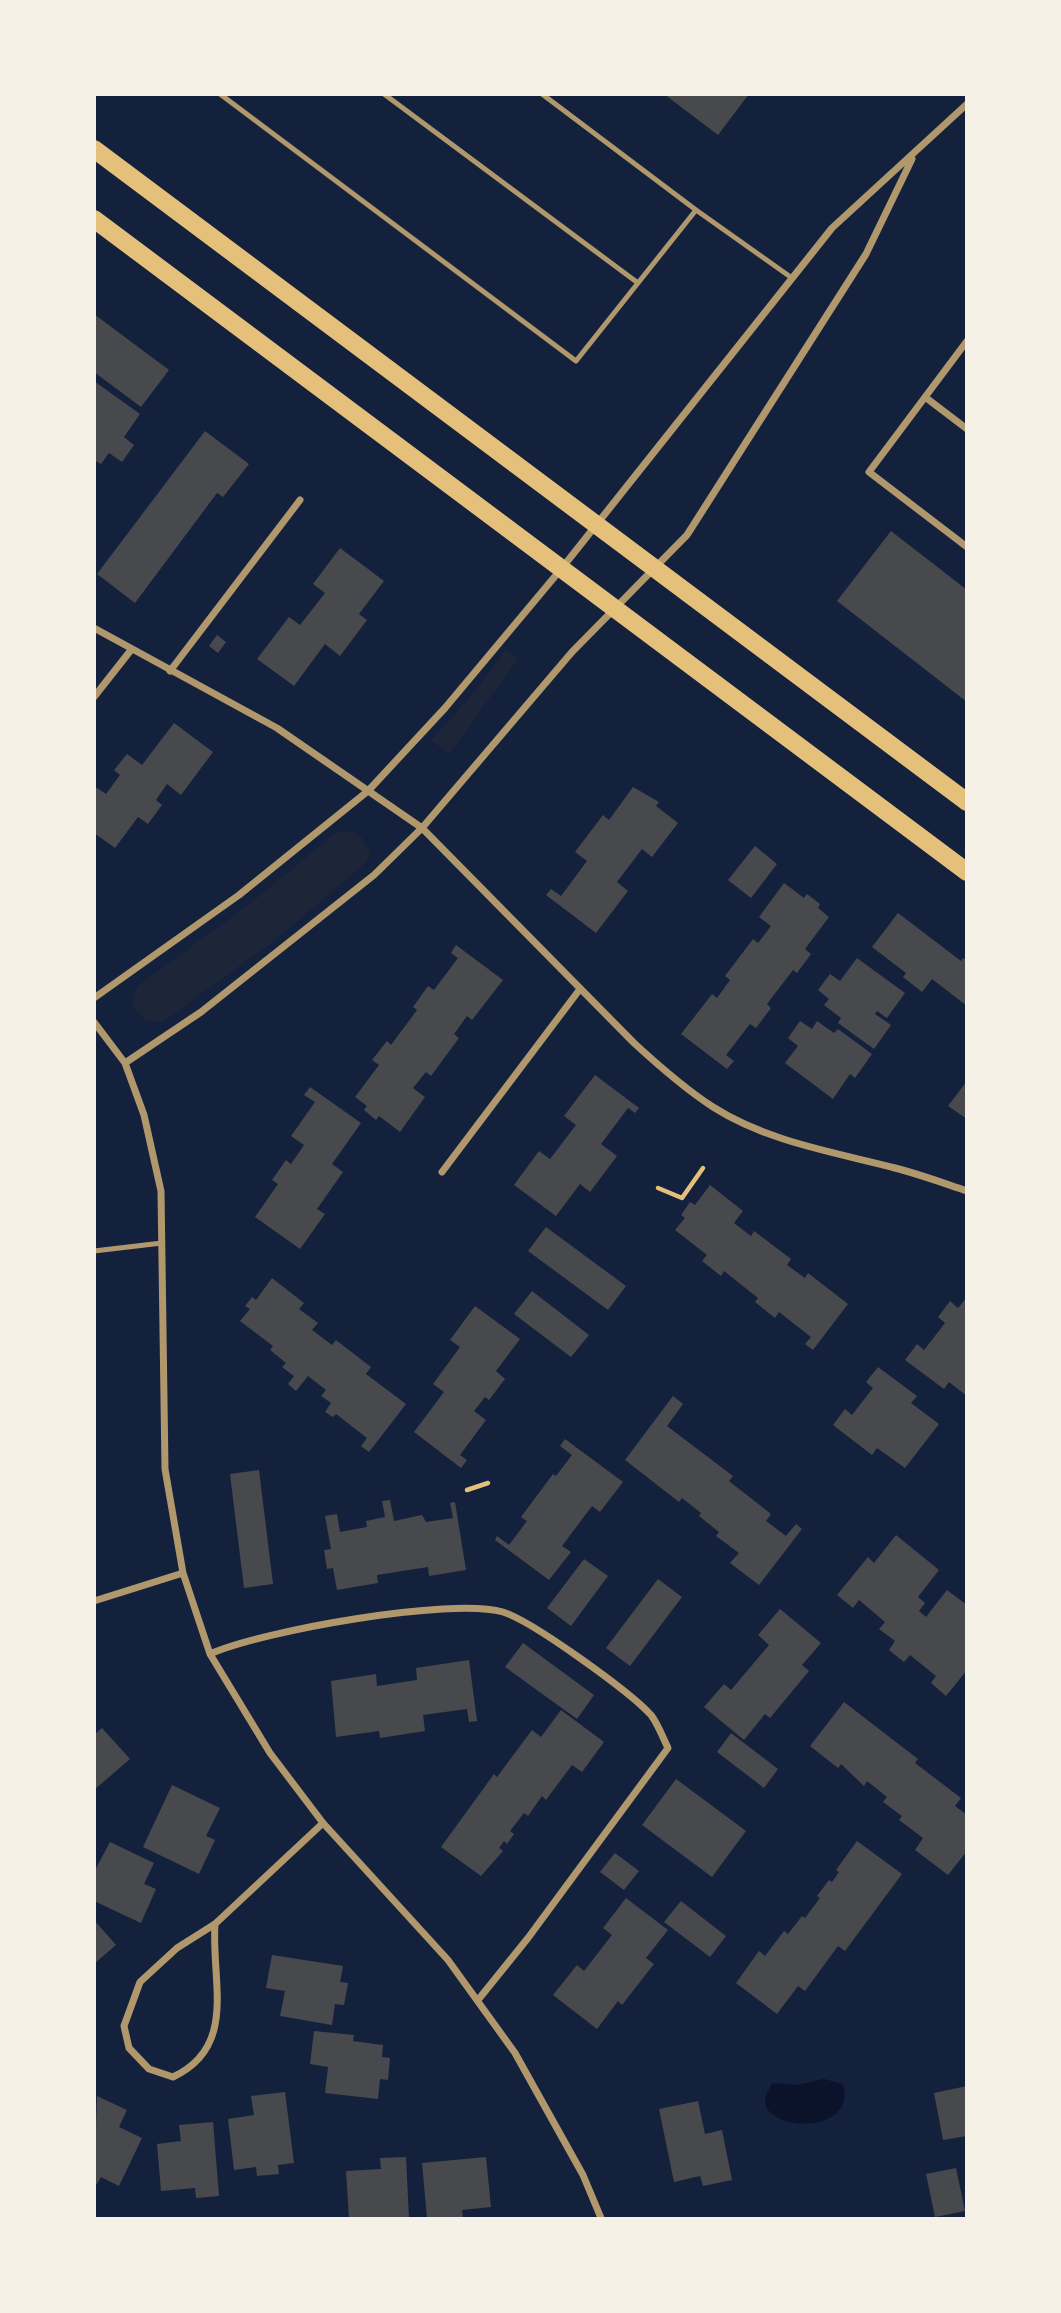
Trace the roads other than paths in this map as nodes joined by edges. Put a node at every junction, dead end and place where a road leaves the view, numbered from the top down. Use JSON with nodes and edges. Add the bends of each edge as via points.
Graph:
{"nodes":[{"id":1,"x":220,"y":94,"type":"edge"},
{"id":2,"x":384,"y":94,"type":"edge"},
{"id":3,"x":542,"y":94,"type":"edge"},
{"id":4,"x":967,"y":104,"type":"edge"},
{"id":5,"x":94,"y":149,"type":"edge"},
{"id":6,"x":914,"y":155,"type":"junction"},
{"id":7,"x":696,"y":210,"type":"junction"},
{"id":8,"x":94,"y":219,"type":"edge"},
{"id":9,"x":792,"y":278,"type":"junction"},
{"id":10,"x":638,"y":283,"type":"junction"},
{"id":11,"x":967,"y":341,"type":"edge"},
{"id":12,"x":925,"y":397,"type":"junction"},
{"id":13,"x":967,"y":429,"type":"edge"},
{"id":14,"x":300,"y":500,"type":"dead end"},
{"id":15,"x":597,"y":523,"type":"junction"},
{"id":16,"x":967,"y":547,"type":"edge"},
{"id":17,"x":653,"y":566,"type":"junction"},
{"id":18,"x":562,"y":568,"type":"junction"},
{"id":19,"x":615,"y":610,"type":"junction"},
{"id":20,"x":94,"y":628,"type":"edge"},
{"id":21,"x":131,"y":650,"type":"junction"},
{"id":22,"x":170,"y":671,"type":"junction"},
{"id":23,"x":94,"y":697,"type":"edge"},
{"id":24,"x":368,"y":791,"type":"junction"},
{"id":25,"x":967,"y":802,"type":"edge"},
{"id":26,"x":422,"y":828,"type":"junction"},
{"id":27,"x":967,"y":872,"type":"edge"},
{"id":28,"x":580,"y":989,"type":"junction"},
{"id":29,"x":94,"y":998,"type":"edge"},
{"id":30,"x":94,"y":1022,"type":"edge"},
{"id":31,"x":125,"y":1063,"type":"junction"},
{"id":32,"x":442,"y":1172,"type":"dead end"},
{"id":33,"x":967,"y":1191,"type":"edge"},
{"id":34,"x":162,"y":1242,"type":"junction"},
{"id":35,"x":94,"y":1251,"type":"edge"},
{"id":36,"x":183,"y":1573,"type":"junction"},
{"id":37,"x":94,"y":1601,"type":"edge"},
{"id":38,"x":210,"y":1654,"type":"junction"},
{"id":39,"x":323,"y":1823,"type":"junction"},
{"id":40,"x":215,"y":1924,"type":"junction"},
{"id":41,"x":478,"y":2000,"type":"junction"},
{"id":42,"x":601,"y":2218,"type":"edge"}],
"edges":[{"from":1,"to":10,"type":"lane","via":[[576,361]]},
{"from":2,"to":10,"type":"lane"},
{"from":3,"to":7,"type":"lane"},
{"from":4,"to":6,"type":"street"},
{"from":5,"to":15,"type":"main road"},
{"from":6,"to":9,"type":"street","via":[[832,228]]},
{"from":6,"to":17,"type":"street","via":[[866,254],[687,535]]},
{"from":7,"to":9,"type":"lane"},
{"from":7,"to":10,"type":"lane"},
{"from":8,"to":18,"type":"main road"},
{"from":9,"to":15,"type":"street"},
{"from":11,"to":12,"type":"street"},
{"from":12,"to":13,"type":"street"},
{"from":12,"to":16,"type":"street","via":[[869,472]]},
{"from":14,"to":22,"type":"street"},
{"from":15,"to":17,"type":"main road"},
{"from":15,"to":18,"type":"street"},
{"from":17,"to":19,"type":"street"},
{"from":17,"to":25,"type":"main road"},
{"from":18,"to":19,"type":"main road"},
{"from":18,"to":24,"type":"street","via":[[445,708]]},
{"from":19,"to":26,"type":"street","via":[[572,652]]},
{"from":19,"to":27,"type":"main road"},
{"from":20,"to":21,"type":"street"},
{"from":21,"to":22,"type":"street"},
{"from":21,"to":23,"type":"street"},
{"from":22,"to":24,"type":"street","via":[[277,728]]},
{"from":24,"to":26,"type":"street"},
{"from":24,"to":29,"type":"street","via":[[239,895]]},
{"from":26,"to":28,"type":"street"},
{"from":26,"to":31,"type":"street","via":[[374,875],[201,1012]]},
{"from":28,"to":32,"type":"street"},
{"from":28,"to":33,"type":"street","via":[[670,1076],[714,1108],[758,1130],[811,1148]]},
{"from":30,"to":31,"type":"street"},
{"from":31,"to":34,"type":"street","via":[[144,1115],[161,1191]]},
{"from":34,"to":35,"type":"lane"},
{"from":34,"to":36,"type":"street","via":[[165,1469]]},
{"from":36,"to":37,"type":"street"},
{"from":36,"to":38,"type":"street"},
{"from":38,"to":39,"type":"street","via":[[270,1753]]},
{"from":38,"to":41,"type":"street","via":[[292,1629],[449,1608],[502,1612],[544,1634],[652,1716],[668,1748]]},
{"from":39,"to":40,"type":"street"},
{"from":39,"to":41,"type":"street","via":[[421,1928]]},
{"from":40,"to":40,"type":"street","via":[[177,1948],[140,1982],[124,2026],[129,2048],[149,2069],[173,2077],[195,2067],[212,2041],[218,1995]]},
{"from":41,"to":42,"type":"street","via":[[526,2067]]}]}
